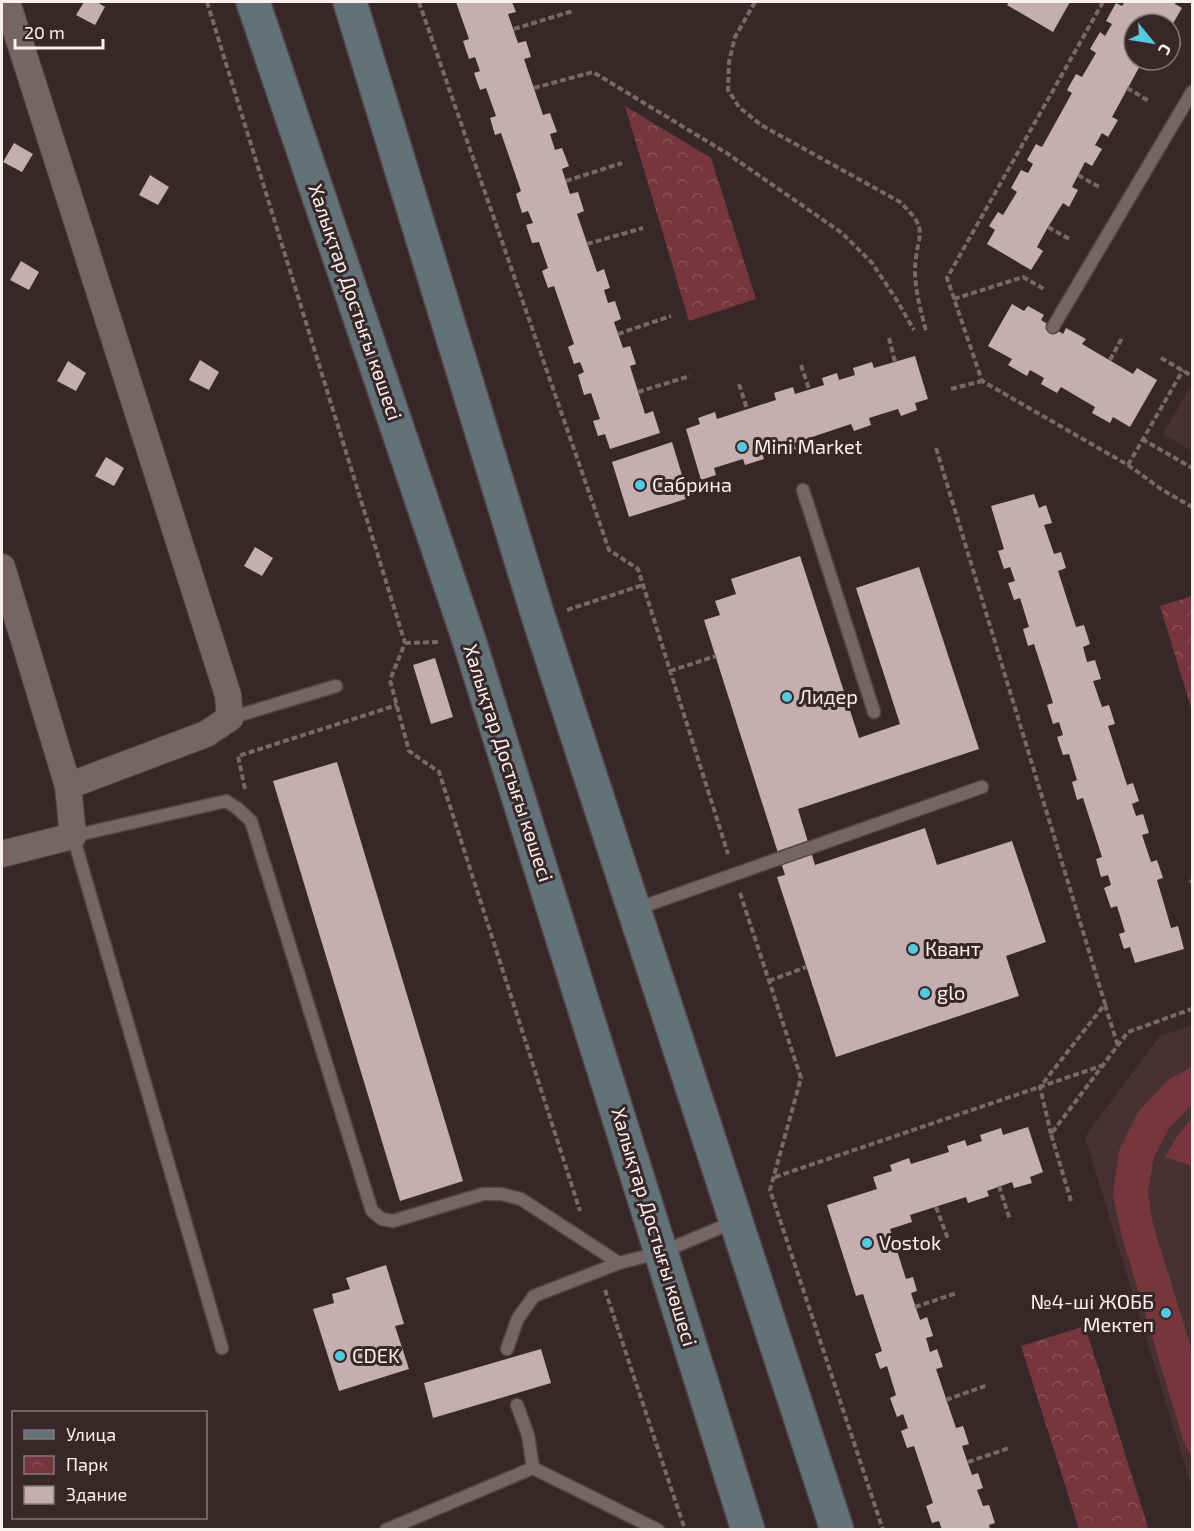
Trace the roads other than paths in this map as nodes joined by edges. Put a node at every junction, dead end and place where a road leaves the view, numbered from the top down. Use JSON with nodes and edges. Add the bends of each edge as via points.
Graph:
{"nodes":[{"id":1,"x":7,"y":2,"type":"edge"},
{"id":2,"x":253,"y":2,"type":"edge"},
{"id":3,"x":350,"y":2,"type":"edge"},
{"id":4,"x":1192,"y":92,"type":"edge"},
{"id":5,"x":1053,"y":327,"type":"dead end"},
{"id":6,"x":803,"y":490,"type":"dead end"},
{"id":7,"x":2,"y":567,"type":"edge"},
{"id":8,"x":336,"y":686,"type":"dead end"},
{"id":9,"x":874,"y":712,"type":"dead end"},
{"id":10,"x":230,"y":718,"type":"junction"},
{"id":11,"x":68,"y":786,"type":"junction"},
{"id":12,"x":982,"y":787,"type":"dead end"},
{"id":13,"x":73,"y":836,"type":"junction"},
{"id":14,"x":2,"y":854,"type":"edge"},
{"id":15,"x":634,"y":909,"type":"junction"},
{"id":16,"x":737,"y":1221,"type":"junction"},
{"id":17,"x":662,"y":1252,"type":"junction"},
{"id":18,"x":619,"y":1263,"type":"junction"},
{"id":19,"x":222,"y":1348,"type":"dead end"},
{"id":20,"x":507,"y":1349,"type":"dead end"},
{"id":21,"x":517,"y":1405,"type":"dead end"},
{"id":22,"x":533,"y":1468,"type":"junction"},
{"id":23,"x":386,"y":1530,"type":"edge"},
{"id":24,"x":658,"y":1530,"type":"edge"},
{"id":25,"x":748,"y":1530,"type":"edge"},
{"id":26,"x":837,"y":1530,"type":"edge"}],
"edges":[{"from":1,"to":10,"type":"street","via":[[228,695]]},
{"from":2,"to":17,"type":"main road","name":"Халықтар Достығы көшесі","via":[[469,640]]},
{"from":3,"to":15,"type":"main road","via":[[539,619]]},
{"from":4,"to":5,"type":"lane"},
{"from":6,"to":9,"type":"lane"},
{"from":7,"to":11,"type":"street"},
{"from":8,"to":10,"type":"lane"},
{"from":10,"to":11,"type":"street","via":[[206,734]]},
{"from":11,"to":13,"type":"street"},
{"from":12,"to":15,"type":"lane"},
{"from":13,"to":14,"type":"street"},
{"from":13,"to":18,"type":"lane","via":[[226,801],[237,808],[251,820],[372,1211],[393,1221],[483,1194],[501,1194],[521,1199]]},
{"from":13,"to":19,"type":"lane"},
{"from":15,"to":16,"type":"main road"},
{"from":16,"to":17,"type":"lane"},
{"from":16,"to":26,"type":"main road"},
{"from":17,"to":18,"type":"lane"},
{"from":17,"to":25,"type":"main road","name":"Халықтар Достығы көшесі"},
{"from":18,"to":20,"type":"lane","via":[[534,1296],[518,1318]]},
{"from":21,"to":22,"type":"lane","via":[[528,1435]]},
{"from":22,"to":23,"type":"lane"},
{"from":22,"to":24,"type":"lane"}]}
